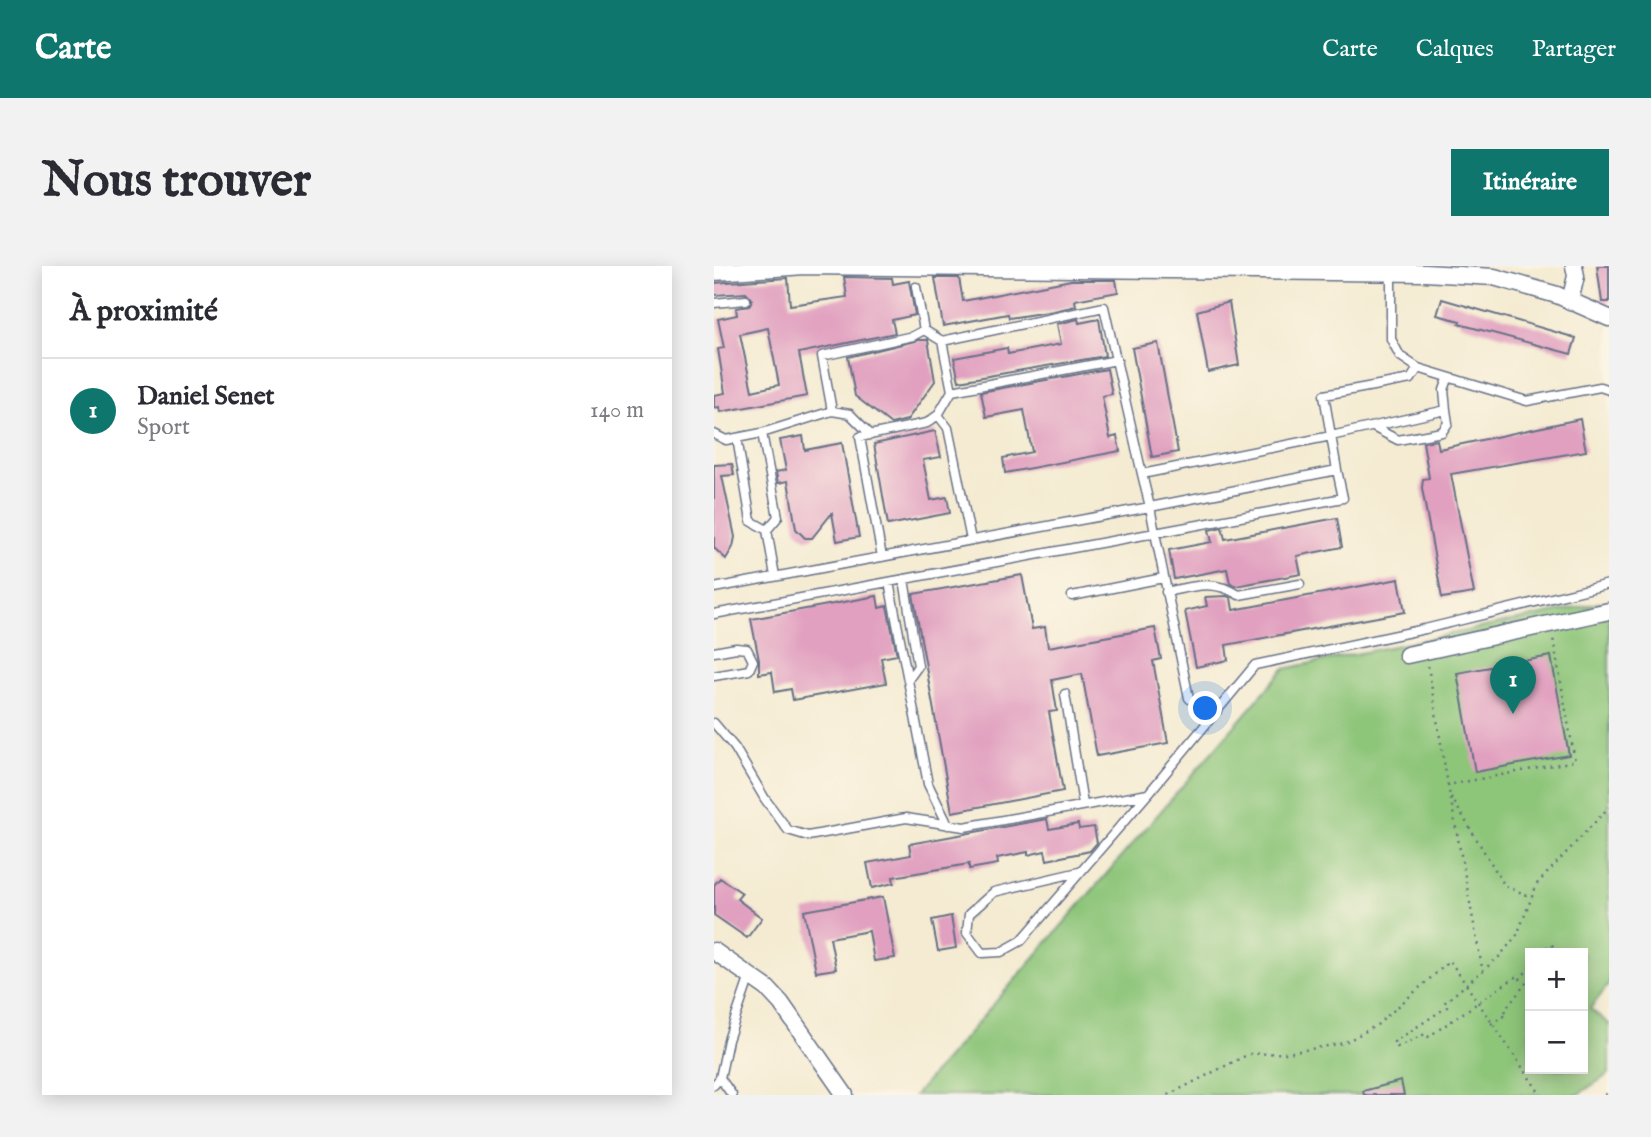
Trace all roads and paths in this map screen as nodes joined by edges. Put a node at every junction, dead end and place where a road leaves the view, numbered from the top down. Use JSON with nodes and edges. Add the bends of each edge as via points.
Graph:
{"nodes":[{"id":1,"x":1574,"y":266,"type":"edge"},
{"id":2,"x":1205,"y":268,"type":"edge"},
{"id":3,"x":1275,"y":269,"type":"edge"},
{"id":4,"x":714,"y":272,"type":"edge"},
{"id":5,"x":1391,"y":273,"type":"junction"},
{"id":6,"x":916,"y":287,"type":"dead end"},
{"id":7,"x":746,"y":300,"type":"dead end"},
{"id":8,"x":1570,"y":301,"type":"junction"},
{"id":9,"x":714,"y":303,"type":"edge"},
{"id":10,"x":1609,"y":318,"type":"edge"},
{"id":11,"x":923,"y":330,"type":"junction"},
{"id":12,"x":942,"y":341,"type":"junction"},
{"id":13,"x":1117,"y":360,"type":"junction"},
{"id":14,"x":1418,"y":368,"type":"junction"},
{"id":15,"x":1448,"y":379,"type":"junction"},
{"id":16,"x":1609,"y":390,"type":"edge"},
{"id":17,"x":952,"y":391,"type":"junction"},
{"id":18,"x":1446,"y":410,"type":"junction"},
{"id":19,"x":832,"y":411,"type":"junction"},
{"id":20,"x":938,"y":415,"type":"junction"},
{"id":21,"x":1373,"y":426,"type":"junction"},
{"id":22,"x":762,"y":433,"type":"junction"},
{"id":23,"x":714,"y":434,"type":"edge"},
{"id":24,"x":871,"y":435,"type":"junction"},
{"id":25,"x":1331,"y":436,"type":"junction"},
{"id":26,"x":737,"y":438,"type":"junction"},
{"id":27,"x":1338,"y":470,"type":"junction"},
{"id":28,"x":1142,"y":474,"type":"junction"},
{"id":29,"x":1150,"y":507,"type":"junction"},
{"id":30,"x":767,"y":530,"type":"junction"},
{"id":31,"x":1155,"y":533,"type":"junction"},
{"id":32,"x":971,"y":540,"type":"junction"},
{"id":33,"x":882,"y":557,"type":"junction"},
{"id":34,"x":775,"y":576,"type":"junction"},
{"id":35,"x":1163,"y":578,"type":"junction"},
{"id":36,"x":904,"y":579,"type":"junction"},
{"id":37,"x":889,"y":582,"type":"junction"},
{"id":38,"x":1300,"y":584,"type":"dead end"},
{"id":39,"x":1609,"y":584,"type":"edge"},
{"id":40,"x":714,"y":588,"type":"edge"},
{"id":41,"x":1166,"y":592,"type":"junction"},
{"id":42,"x":1072,"y":596,"type":"dead end"},
{"id":43,"x":1609,"y":611,"type":"edge"},
{"id":44,"x":714,"y":614,"type":"edge"},
{"id":45,"x":1553,"y":635,"type":"dead end"},
{"id":46,"x":714,"y":652,"type":"edge"},
{"id":47,"x":1407,"y":655,"type":"dead end"},
{"id":48,"x":1428,"y":663,"type":"dead end"},
{"id":49,"x":714,"y":676,"type":"edge"},
{"id":50,"x":908,"y":680,"type":"junction"},
{"id":51,"x":1065,"y":694,"type":"dead end"},
{"id":52,"x":1210,"y":717,"type":"junction"},
{"id":53,"x":714,"y":723,"type":"edge"},
{"id":54,"x":1448,"y":785,"type":"junction"},
{"id":55,"x":1148,"y":794,"type":"junction"},
{"id":56,"x":1450,"y":796,"type":"junction"},
{"id":57,"x":1083,"y":804,"type":"junction"},
{"id":58,"x":1609,"y":807,"type":"edge"},
{"id":59,"x":947,"y":825,"type":"junction"},
{"id":60,"x":1079,"y":872,"type":"junction"},
{"id":61,"x":1532,"y":897,"type":"junction"},
{"id":62,"x":714,"y":951,"type":"edge"},
{"id":63,"x":1483,"y":973,"type":"junction"},
{"id":64,"x":1525,"y":973,"type":"edge"},
{"id":65,"x":750,"y":976,"type":"junction"},
{"id":66,"x":1525,"y":984,"type":"edge"},
{"id":67,"x":1465,"y":985,"type":"junction"},
{"id":68,"x":1477,"y":1004,"type":"junction"},
{"id":69,"x":1491,"y":1024,"type":"junction"},
{"id":70,"x":720,"y":1077,"type":"junction"},
{"id":71,"x":714,"y":1085,"type":"edge"},
{"id":72,"x":732,"y":1095,"type":"edge"},
{"id":73,"x":845,"y":1095,"type":"edge"},
{"id":74,"x":1168,"y":1095,"type":"edge"},
{"id":75,"x":1541,"y":1095,"type":"edge"}],
"edges":[{"from":1,"to":8,"type":"street"},
{"from":2,"to":3,"type":"street"},
{"from":2,"to":4,"type":"street","via":[[806,266]]},
{"from":3,"to":5,"type":"street"},
{"from":5,"to":8,"type":"street","via":[[1494,277]]},
{"from":5,"to":14,"type":"lane","via":[[1391,339],[1400,356]]},
{"from":6,"to":11,"type":"lane"},
{"from":7,"to":9,"type":"lane"},
{"from":8,"to":10,"type":"street"},
{"from":11,"to":12,"type":"lane"},
{"from":11,"to":19,"type":"lane","via":[[822,356]]},
{"from":12,"to":13,"type":"lane","via":[[1104,307]]},
{"from":12,"to":17,"type":"lane"},
{"from":13,"to":17,"type":"lane"},
{"from":13,"to":28,"type":"lane"},
{"from":14,"to":15,"type":"lane"},
{"from":14,"to":25,"type":"lane","via":[[1411,379],[1324,394]]},
{"from":15,"to":16,"type":"lane","via":[[1527,401],[1600,387]]},
{"from":15,"to":18,"type":"lane"},
{"from":17,"to":20,"type":"lane"},
{"from":18,"to":21,"type":"lane"},
{"from":18,"to":21,"type":"lane","via":[[1448,423],[1442,432],[1398,440]]},
{"from":19,"to":22,"type":"lane"},
{"from":19,"to":24,"type":"lane","via":[[850,414]]},
{"from":20,"to":24,"type":"lane","via":[[927,423]]},
{"from":20,"to":32,"type":"lane","via":[[947,428]]},
{"from":21,"to":25,"type":"lane"},
{"from":22,"to":26,"type":"lane"},
{"from":22,"to":30,"type":"lane","via":[[778,517]]},
{"from":23,"to":26,"type":"lane","via":[[726,440]]},
{"from":24,"to":33,"type":"lane","via":[[860,437]]},
{"from":25,"to":27,"type":"lane"},
{"from":25,"to":28,"type":"lane"},
{"from":26,"to":30,"type":"lane","via":[[751,521]]},
{"from":27,"to":29,"type":"lane"},
{"from":27,"to":31,"type":"lane","via":[[1343,498]]},
{"from":28,"to":29,"type":"lane"},
{"from":29,"to":31,"type":"lane"},
{"from":29,"to":32,"type":"lane"},
{"from":30,"to":34,"type":"lane"},
{"from":31,"to":35,"type":"lane"},
{"from":31,"to":36,"type":"lane"},
{"from":32,"to":33,"type":"lane"},
{"from":33,"to":34,"type":"lane"},
{"from":34,"to":40,"type":"lane"},
{"from":35,"to":41,"type":"lane"},
{"from":35,"to":42,"type":"lane"},
{"from":36,"to":37,"type":"lane"},
{"from":36,"to":50,"type":"lane","via":[[918,666]]},
{"from":37,"to":44,"type":"lane"},
{"from":37,"to":50,"type":"lane"},
{"from":38,"to":41,"type":"lane","via":[[1239,595],[1208,583]]},
{"from":39,"to":52,"type":"lane","via":[[1255,665]]},
{"from":41,"to":52,"type":"lane","via":[[1189,698]]},
{"from":43,"to":47,"type":"street"},
{"from":45,"to":54,"type":"path","via":[[1576,761]]},
{"from":46,"to":49,"type":"lane","via":[[747,649],[753,662],[749,670]]},
{"from":48,"to":54,"type":"path"},
{"from":50,"to":59,"type":"lane","via":[[928,785]]},
{"from":51,"to":57,"type":"lane"},
{"from":52,"to":55,"type":"lane"},
{"from":53,"to":59,"type":"lane","via":[[789,830],[808,836],[906,818]]},
{"from":54,"to":56,"type":"path"},
{"from":55,"to":57,"type":"lane"},
{"from":55,"to":60,"type":"lane"},
{"from":56,"to":61,"type":"path","via":[[1505,886]]},
{"from":56,"to":63,"type":"path"},
{"from":57,"to":59,"type":"lane","via":[[964,827]]},
{"from":58,"to":61,"type":"path","via":[[1537,884]]},
{"from":60,"to":60,"type":"lane","via":[[994,892],[970,914],[967,933],[982,953],[1001,952],[1021,942]]},
{"from":61,"to":63,"type":"path","via":[[1517,935]]},
{"from":62,"to":65,"type":"street"},
{"from":63,"to":67,"type":"path"},
{"from":64,"to":68,"type":"path"},
{"from":65,"to":70,"type":"lane"},
{"from":65,"to":73,"type":"street","via":[[781,1003]]},
{"from":66,"to":69,"type":"path","via":[[1505,1010],[1507,1014]]},
{"from":67,"to":68,"type":"path"},
{"from":67,"to":68,"type":"path","via":[[1444,1003],[1447,1007],[1394,1042],[1396,1046],[1428,1037]]},
{"from":67,"to":74,"type":"path","via":[[1450,961],[1377,1025],[1344,1043],[1249,1054]]},
{"from":68,"to":69,"type":"path"},
{"from":69,"to":75,"type":"path"},
{"from":70,"to":71,"type":"lane"},
{"from":70,"to":72,"type":"lane"}]}
